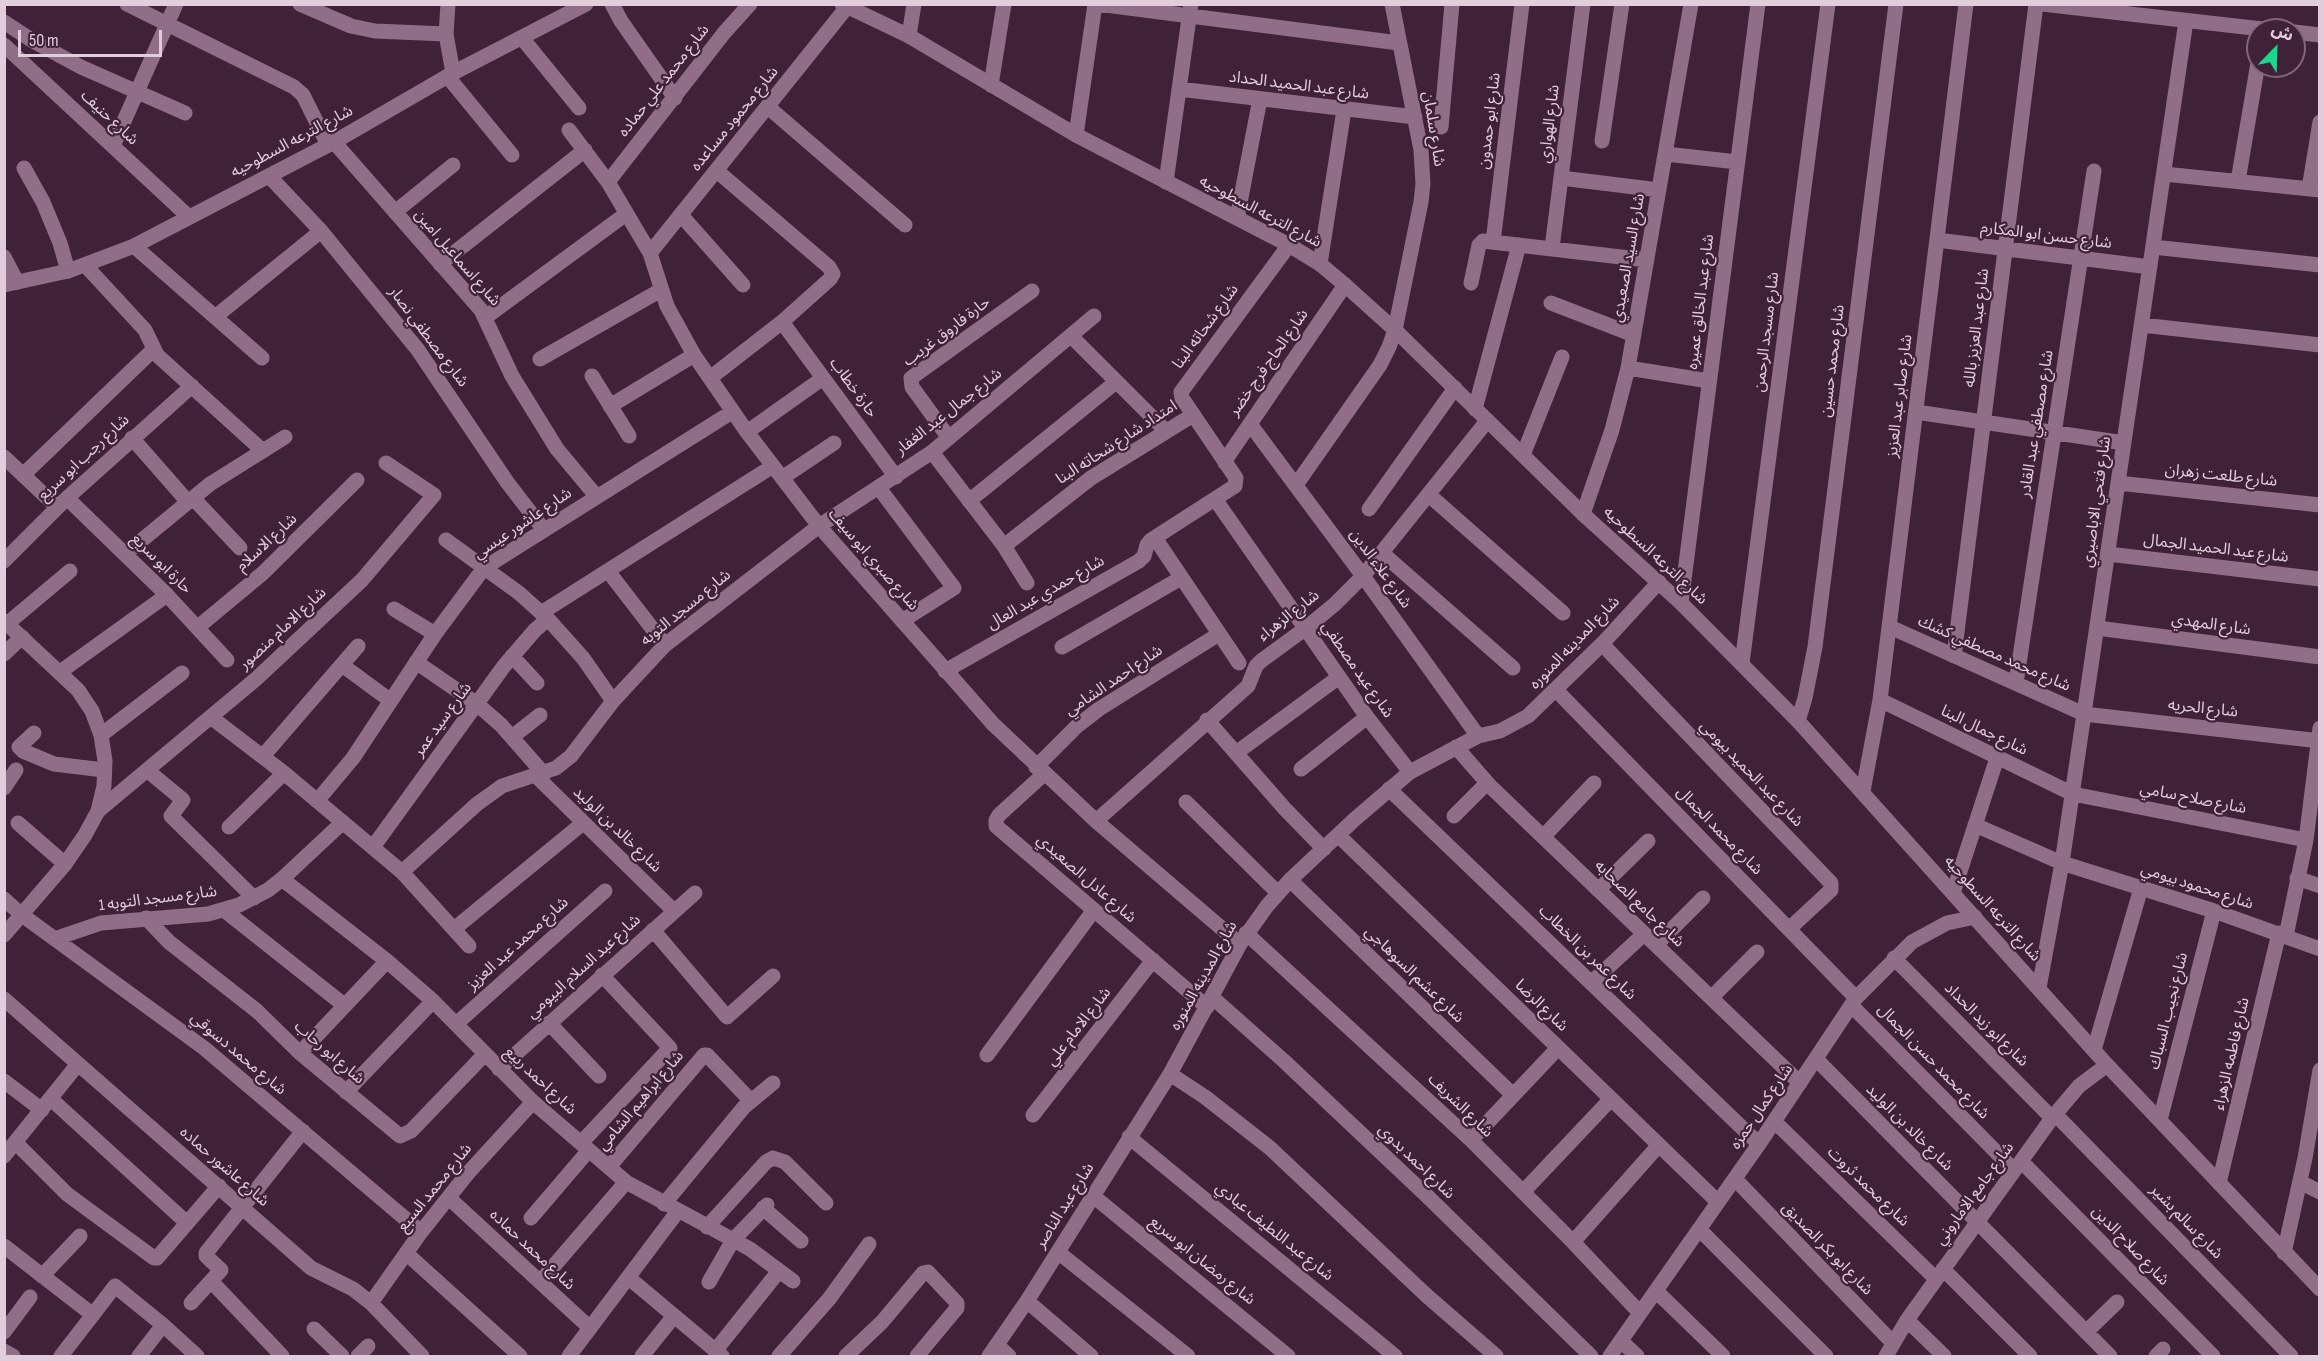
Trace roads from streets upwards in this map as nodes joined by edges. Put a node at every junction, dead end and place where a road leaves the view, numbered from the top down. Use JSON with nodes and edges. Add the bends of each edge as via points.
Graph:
{"nodes":[{"id":1,"x":127,"y":4,"type":"edge"},
{"id":2,"x":176,"y":4,"type":"edge"},
{"id":3,"x":300,"y":4,"type":"edge"},
{"id":4,"x":448,"y":4,"type":"edge"},
{"id":5,"x":586,"y":4,"type":"edge"},
{"id":6,"x":612,"y":4,"type":"edge"},
{"id":7,"x":750,"y":4,"type":"edge"},
{"id":8,"x":914,"y":4,"type":"edge"},
{"id":9,"x":1005,"y":4,"type":"edge"},
{"id":10,"x":1097,"y":4,"type":"edge"},
{"id":11,"x":1392,"y":4,"type":"edge"},
{"id":12,"x":1452,"y":4,"type":"edge"},
{"id":13,"x":1522,"y":4,"type":"edge"},
{"id":14,"x":1583,"y":4,"type":"edge"},
{"id":15,"x":1622,"y":4,"type":"edge"},
{"id":16,"x":1691,"y":4,"type":"edge"},
{"id":17,"x":1758,"y":4,"type":"edge"},
{"id":18,"x":1828,"y":4,"type":"edge"},
{"id":19,"x":1896,"y":4,"type":"edge"},
{"id":20,"x":1966,"y":4,"type":"edge"},
{"id":21,"x":2036,"y":4,"type":"edge"},
{"id":22,"x":2042,"y":4,"type":"edge"},
{"id":23,"x":845,"y":6,"type":"edge"},
{"id":24,"x":1190,"y":10,"type":"edge"},
{"id":25,"x":2187,"y":21,"type":"junction"},
{"id":26,"x":4,"y":22,"type":"edge"},
{"id":27,"x":168,"y":24,"type":"junction"},
{"id":28,"x":2246,"y":28,"type":"edge"},
{"id":29,"x":446,"y":34,"type":"junction"},
{"id":30,"x":909,"y":36,"type":"junction"},
{"id":31,"x":522,"y":38,"type":"junction"},
{"id":32,"x":1399,"y":43,"type":"junction"},
{"id":33,"x":4,"y":45,"type":"edge"},
{"id":34,"x":451,"y":75,"type":"junction"},
{"id":35,"x":2255,"y":78,"type":"edge"},
{"id":36,"x":991,"y":85,"type":"junction"},
{"id":37,"x":1179,"y":89,"type":"junction"},
{"id":38,"x":138,"y":92,"type":"junction"},
{"id":39,"x":675,"y":98,"type":"junction"},
{"id":40,"x":1260,"y":99,"type":"junction"},
{"id":41,"x":768,"y":107,"type":"junction"},
{"id":42,"x":579,"y":108,"type":"dead end"},
{"id":43,"x":1344,"y":110,"type":"junction"},
{"id":44,"x":185,"y":113,"type":"dead end"},
{"id":45,"x":1415,"y":117,"type":"junction"},
{"id":46,"x":2319,"y":122,"type":"edge"},
{"id":47,"x":1441,"y":127,"type":"dead end"},
{"id":48,"x":568,"y":130,"type":"dead end"},
{"id":49,"x":1076,"y":135,"type":"junction"},
{"id":50,"x":1602,"y":141,"type":"dead end"},
{"id":51,"x":331,"y":143,"type":"junction"},
{"id":52,"x":113,"y":146,"type":"junction"},
{"id":53,"x":585,"y":150,"type":"junction"},
{"id":54,"x":512,"y":154,"type":"dead end"},
{"id":55,"x":1666,"y":154,"type":"junction"},
{"id":56,"x":1737,"y":162,"type":"junction"},
{"id":57,"x":453,"y":165,"type":"dead end"},
{"id":58,"x":24,"y":168,"type":"dead end"},
{"id":59,"x":717,"y":171,"type":"junction"},
{"id":60,"x":2094,"y":171,"type":"dead end"},
{"id":61,"x":2164,"y":174,"type":"junction"},
{"id":62,"x":269,"y":176,"type":"junction"},
{"id":63,"x":1561,"y":178,"type":"junction"},
{"id":64,"x":2238,"y":181,"type":"junction"},
{"id":65,"x":608,"y":182,"type":"junction"},
{"id":66,"x":1166,"y":182,"type":"junction"},
{"id":67,"x":2314,"y":189,"type":"edge"},
{"id":68,"x":1659,"y":190,"type":"junction"},
{"id":69,"x":395,"y":212,"type":"junction"},
{"id":70,"x":626,"y":214,"type":"junction"},
{"id":71,"x":681,"y":215,"type":"junction"},
{"id":72,"x":189,"y":217,"type":"junction"},
{"id":73,"x":1237,"y":218,"type":"junction"},
{"id":74,"x":905,"y":225,"type":"dead end"},
{"id":75,"x":321,"y":231,"type":"junction"},
{"id":76,"x":1937,"y":240,"type":"junction"},
{"id":77,"x":1492,"y":242,"type":"junction"},
{"id":78,"x":1519,"y":244,"type":"junction"},
{"id":79,"x":1289,"y":245,"type":"junction"},
{"id":80,"x":134,"y":246,"type":"junction"},
{"id":81,"x":2153,"y":247,"type":"junction"},
{"id":82,"x":1552,"y":248,"type":"junction"},
{"id":83,"x":2005,"y":249,"type":"junction"},
{"id":84,"x":650,"y":253,"type":"junction"},
{"id":85,"x":4,"y":257,"type":"edge"},
{"id":86,"x":2080,"y":258,"type":"junction"},
{"id":87,"x":1647,"y":260,"type":"junction"},
{"id":88,"x":440,"y":264,"type":"junction"},
{"id":89,"x":1320,"y":264,"type":"junction"},
{"id":90,"x":85,"y":265,"type":"junction"},
{"id":91,"x":2319,"y":266,"type":"edge"},
{"id":92,"x":2150,"y":267,"type":"junction"},
{"id":93,"x":68,"y":271,"type":"junction"},
{"id":94,"x":11,"y":283,"type":"edge"},
{"id":95,"x":1471,"y":283,"type":"dead end"},
{"id":96,"x":743,"y":285,"type":"dead end"},
{"id":97,"x":1345,"y":285,"type":"junction"},
{"id":98,"x":661,"y":290,"type":"junction"},
{"id":99,"x":1032,"y":291,"type":"dead end"},
{"id":100,"x":1551,"y":303,"type":"dead end"},
{"id":101,"x":1094,"y":316,"type":"dead end"},
{"id":102,"x":215,"y":317,"type":"junction"},
{"id":103,"x":486,"y":317,"type":"junction"},
{"id":104,"x":782,"y":322,"type":"junction"},
{"id":105,"x":2142,"y":325,"type":"junction"},
{"id":106,"x":1395,"y":330,"type":"junction"},
{"id":107,"x":1634,"y":335,"type":"junction"},
{"id":108,"x":1071,"y":336,"type":"junction"},
{"id":109,"x":2319,"y":345,"type":"edge"},
{"id":110,"x":153,"y":351,"type":"junction"},
{"id":111,"x":694,"y":355,"type":"junction"},
{"id":112,"x":1562,"y":357,"type":"dead end"},
{"id":113,"x":262,"y":358,"type":"dead end"},
{"id":114,"x":540,"y":358,"type":"dead end"},
{"id":115,"x":1628,"y":368,"type":"junction"},
{"id":116,"x":592,"y":376,"type":"dead end"},
{"id":117,"x":710,"y":378,"type":"junction"},
{"id":118,"x":824,"y":378,"type":"junction"},
{"id":119,"x":1709,"y":381,"type":"junction"},
{"id":120,"x":1116,"y":382,"type":"junction"},
{"id":121,"x":192,"y":386,"type":"junction"},
{"id":122,"x":1455,"y":388,"type":"junction"},
{"id":123,"x":610,"y":406,"type":"junction"},
{"id":124,"x":1476,"y":409,"type":"junction"},
{"id":125,"x":732,"y":412,"type":"junction"},
{"id":126,"x":1916,"y":412,"type":"junction"},
{"id":127,"x":1193,"y":415,"type":"junction"},
{"id":128,"x":1487,"y":421,"type":"junction"},
{"id":129,"x":1983,"y":422,"type":"junction"},
{"id":130,"x":1250,"y":424,"type":"junction"},
{"id":131,"x":1166,"y":430,"type":"junction"},
{"id":132,"x":747,"y":432,"type":"junction"},
{"id":133,"x":2054,"y":433,"type":"junction"},
{"id":134,"x":629,"y":436,"type":"dead end"},
{"id":135,"x":285,"y":437,"type":"dead end"},
{"id":136,"x":132,"y":438,"type":"junction"},
{"id":137,"x":950,"y":438,"type":"junction"},
{"id":138,"x":834,"y":443,"type":"dead end"},
{"id":139,"x":2124,"y":443,"type":"junction"},
{"id":140,"x":263,"y":451,"type":"junction"},
{"id":141,"x":932,"y":452,"type":"junction"},
{"id":142,"x":1523,"y":455,"type":"junction"},
{"id":143,"x":4,"y":457,"type":"edge"},
{"id":144,"x":386,"y":463,"type":"dead end"},
{"id":145,"x":1225,"y":463,"type":"junction"},
{"id":146,"x":778,"y":472,"type":"junction"},
{"id":147,"x":23,"y":475,"type":"junction"},
{"id":148,"x":896,"y":477,"type":"junction"},
{"id":149,"x":357,"y":480,"type":"dead end"},
{"id":150,"x":2118,"y":483,"type":"junction"},
{"id":151,"x":1296,"y":485,"type":"junction"},
{"id":152,"x":879,"y":488,"type":"junction"},
{"id":153,"x":1429,"y":495,"type":"junction"},
{"id":154,"x":597,"y":497,"type":"junction"},
{"id":155,"x":191,"y":500,"type":"junction"},
{"id":156,"x":1215,"y":500,"type":"junction"},
{"id":157,"x":969,"y":501,"type":"junction"},
{"id":158,"x":62,"y":503,"type":"junction"},
{"id":159,"x":2319,"y":505,"type":"edge"},
{"id":160,"x":1369,"y":509,"type":"dead end"},
{"id":161,"x":1583,"y":514,"type":"junction"},
{"id":162,"x":819,"y":526,"type":"junction"},
{"id":163,"x":544,"y":530,"type":"junction"},
{"id":164,"x":1155,"y":538,"type":"junction"},
{"id":165,"x":446,"y":540,"type":"dead end"},
{"id":166,"x":1004,"y":546,"type":"junction"},
{"id":167,"x":240,"y":548,"type":"dead end"},
{"id":168,"x":1382,"y":553,"type":"junction"},
{"id":169,"x":125,"y":554,"type":"junction"},
{"id":170,"x":2108,"y":554,"type":"junction"},
{"id":171,"x":4,"y":561,"type":"edge"},
{"id":172,"x":484,"y":568,"type":"junction"},
{"id":173,"x":70,"y":571,"type":"dead end"},
{"id":174,"x":608,"y":571,"type":"junction"},
{"id":175,"x":1363,"y":576,"type":"junction"},
{"id":176,"x":1181,"y":578,"type":"junction"},
{"id":177,"x":2319,"y":579,"type":"edge"},
{"id":178,"x":1659,"y":582,"type":"junction"},
{"id":179,"x":1027,"y":583,"type":"dead end"},
{"id":180,"x":167,"y":595,"type":"junction"},
{"id":181,"x":1681,"y":603,"type":"junction"},
{"id":182,"x":394,"y":609,"type":"dead end"},
{"id":183,"x":1563,"y":613,"type":"dead end"},
{"id":184,"x":545,"y":616,"type":"junction"},
{"id":185,"x":902,"y":621,"type":"junction"},
{"id":186,"x":6,"y":622,"type":"edge"},
{"id":187,"x":198,"y":627,"type":"junction"},
{"id":188,"x":1890,"y":627,"type":"junction"},
{"id":189,"x":1306,"y":628,"type":"junction"},
{"id":190,"x":2097,"y":628,"type":"junction"},
{"id":191,"x":435,"y":634,"type":"junction"},
{"id":192,"x":1219,"y":634,"type":"junction"},
{"id":193,"x":22,"y":637,"type":"junction"},
{"id":194,"x":1602,"y":644,"type":"junction"},
{"id":195,"x":665,"y":645,"type":"junction"},
{"id":196,"x":358,"y":646,"type":"dead end"},
{"id":197,"x":1062,"y":647,"type":"dead end"},
{"id":198,"x":4,"y":654,"type":"edge"},
{"id":199,"x":512,"y":656,"type":"junction"},
{"id":200,"x":1954,"y":656,"type":"junction"},
{"id":201,"x":2319,"y":657,"type":"edge"},
{"id":202,"x":227,"y":660,"type":"dead end"},
{"id":203,"x":416,"y":662,"type":"junction"},
{"id":204,"x":1239,"y":663,"type":"dead end"},
{"id":205,"x":1742,"y":663,"type":"junction"},
{"id":206,"x":342,"y":665,"type":"junction"},
{"id":207,"x":1513,"y":668,"type":"dead end"},
{"id":208,"x":945,"y":671,"type":"junction"},
{"id":209,"x":60,"y":672,"type":"junction"},
{"id":210,"x":182,"y":673,"type":"dead end"},
{"id":211,"x":1339,"y":677,"type":"junction"},
{"id":212,"x":537,"y":683,"type":"dead end"},
{"id":213,"x":2016,"y":684,"type":"junction"},
{"id":214,"x":1556,"y":690,"type":"junction"},
{"id":215,"x":1880,"y":700,"type":"junction"},
{"id":216,"x":391,"y":701,"type":"junction"},
{"id":217,"x":613,"y":701,"type":"junction"},
{"id":218,"x":477,"y":704,"type":"junction"},
{"id":219,"x":2084,"y":714,"type":"junction"},
{"id":220,"x":540,"y":715,"type":"dead end"},
{"id":221,"x":212,"y":717,"type":"junction"},
{"id":222,"x":1367,"y":717,"type":"junction"},
{"id":223,"x":1208,"y":720,"type":"junction"},
{"id":224,"x":1798,"y":721,"type":"junction"},
{"id":225,"x":34,"y":733,"type":"dead end"},
{"id":226,"x":101,"y":735,"type":"junction"},
{"id":227,"x":1478,"y":736,"type":"junction"},
{"id":228,"x":2319,"y":736,"type":"edge"},
{"id":229,"x":512,"y":737,"type":"junction"},
{"id":230,"x":1456,"y":747,"type":"junction"},
{"id":231,"x":1236,"y":753,"type":"junction"},
{"id":232,"x":263,"y":756,"type":"junction"},
{"id":233,"x":1997,"y":758,"type":"junction"},
{"id":234,"x":1301,"y":769,"type":"dead end"},
{"id":235,"x":16,"y":770,"type":"dead end"},
{"id":236,"x":104,"y":770,"type":"junction"},
{"id":237,"x":1040,"y":770,"type":"junction"},
{"id":238,"x":147,"y":771,"type":"junction"},
{"id":239,"x":1410,"y":772,"type":"junction"},
{"id":240,"x":284,"y":773,"type":"junction"},
{"id":241,"x":539,"y":775,"type":"junction"},
{"id":242,"x":1487,"y":783,"type":"junction"},
{"id":243,"x":1594,"y":783,"type":"dead end"},
{"id":244,"x":4,"y":788,"type":"edge"},
{"id":245,"x":1389,"y":789,"type":"junction"},
{"id":246,"x":1863,"y":791,"type":"junction"},
{"id":247,"x":2073,"y":794,"type":"junction"},
{"id":248,"x":317,"y":801,"type":"junction"},
{"id":249,"x":1186,"y":801,"type":"dead end"},
{"id":250,"x":2315,"y":808,"type":"edge"},
{"id":251,"x":98,"y":811,"type":"junction"},
{"id":252,"x":1454,"y":816,"type":"dead end"},
{"id":253,"x":1096,"y":821,"type":"junction"},
{"id":254,"x":343,"y":822,"type":"junction"},
{"id":255,"x":18,"y":823,"type":"dead end"},
{"id":256,"x":583,"y":823,"type":"junction"},
{"id":257,"x":1975,"y":825,"type":"junction"},
{"id":258,"x":229,"y":827,"type":"dead end"},
{"id":259,"x":1338,"y":836,"type":"junction"},
{"id":260,"x":1543,"y":837,"type":"junction"},
{"id":261,"x":2306,"y":840,"type":"junction"},
{"id":262,"x":1648,"y":841,"type":"dead end"},
{"id":263,"x":373,"y":847,"type":"junction"},
{"id":264,"x":1324,"y":849,"type":"junction"},
{"id":265,"x":2062,"y":863,"type":"junction"},
{"id":266,"x":64,"y":864,"type":"junction"},
{"id":267,"x":402,"y":872,"type":"junction"},
{"id":268,"x":2298,"y":878,"type":"junction"},
{"id":269,"x":282,"y":879,"type":"junction"},
{"id":270,"x":1290,"y":880,"type":"junction"},
{"id":271,"x":2319,"y":886,"type":"edge"},
{"id":272,"x":2141,"y":888,"type":"junction"},
{"id":273,"x":1598,"y":890,"type":"junction"},
{"id":274,"x":605,"y":891,"type":"dead end"},
{"id":275,"x":694,"y":893,"type":"dead end"},
{"id":276,"x":1278,"y":893,"type":"junction"},
{"id":277,"x":1953,"y":893,"type":"junction"},
{"id":278,"x":254,"y":898,"type":"junction"},
{"id":279,"x":1703,"y":898,"type":"dead end"},
{"id":280,"x":4,"y":899,"type":"edge"},
{"id":281,"x":224,"y":910,"type":"junction"},
{"id":282,"x":1094,"y":910,"type":"junction"},
{"id":283,"x":674,"y":911,"type":"junction"},
{"id":284,"x":2214,"y":911,"type":"junction"},
{"id":285,"x":22,"y":915,"type":"junction"},
{"id":286,"x":1975,"y":917,"type":"junction"},
{"id":287,"x":146,"y":918,"type":"junction"},
{"id":288,"x":454,"y":929,"type":"junction"},
{"id":289,"x":1789,"y":929,"type":"junction"},
{"id":290,"x":653,"y":930,"type":"junction"},
{"id":291,"x":1644,"y":934,"type":"junction"},
{"id":292,"x":2282,"y":934,"type":"junction"},
{"id":293,"x":4,"y":935,"type":"edge"},
{"id":294,"x":57,"y":938,"type":"junction"},
{"id":295,"x":1243,"y":939,"type":"junction"},
{"id":296,"x":1656,"y":945,"type":"junction"},
{"id":297,"x":469,"y":946,"type":"dead end"},
{"id":298,"x":2319,"y":949,"type":"edge"},
{"id":299,"x":1757,"y":952,"type":"dead end"},
{"id":300,"x":1894,"y":958,"type":"junction"},
{"id":301,"x":1153,"y":960,"type":"junction"},
{"id":302,"x":387,"y":961,"type":"junction"},
{"id":303,"x":602,"y":975,"type":"junction"},
{"id":304,"x":773,"y":976,"type":"dead end"},
{"id":305,"x":1591,"y":983,"type":"junction"},
{"id":306,"x":2039,"y":988,"type":"junction"},
{"id":307,"x":1711,"y":998,"type":"junction"},
{"id":308,"x":4,"y":999,"type":"edge"},
{"id":309,"x":433,"y":1001,"type":"junction"},
{"id":310,"x":1854,"y":1001,"type":"junction"},
{"id":311,"x":1210,"y":1002,"type":"junction"},
{"id":312,"x":344,"y":1005,"type":"junction"},
{"id":313,"x":549,"y":1023,"type":"junction"},
{"id":314,"x":456,"y":1024,"type":"junction"},
{"id":315,"x":1558,"y":1048,"type":"junction"},
{"id":316,"x":2094,"y":1050,"type":"junction"},
{"id":317,"x":300,"y":1053,"type":"junction"},
{"id":318,"x":485,"y":1054,"type":"junction"},
{"id":319,"x":987,"y":1055,"type":"dead end"},
{"id":320,"x":1816,"y":1059,"type":"junction"},
{"id":321,"x":78,"y":1064,"type":"junction"},
{"id":322,"x":2107,"y":1065,"type":"junction"},
{"id":323,"x":499,"y":1069,"type":"junction"},
{"id":324,"x":2319,"y":1070,"type":"edge"},
{"id":325,"x":1170,"y":1074,"type":"junction"},
{"id":326,"x":599,"y":1076,"type":"dead end"},
{"id":327,"x":4,"y":1081,"type":"edge"},
{"id":328,"x":773,"y":1083,"type":"dead end"},
{"id":329,"x":1800,"y":1083,"type":"junction"},
{"id":330,"x":346,"y":1092,"type":"junction"},
{"id":331,"x":1513,"y":1095,"type":"junction"},
{"id":332,"x":1611,"y":1099,"type":"junction"},
{"id":333,"x":751,"y":1101,"type":"junction"},
{"id":334,"x":533,"y":1102,"type":"junction"},
{"id":335,"x":47,"y":1104,"type":"junction"},
{"id":336,"x":2316,"y":1111,"type":"edge"},
{"id":337,"x":1033,"y":1115,"type":"dead end"},
{"id":338,"x":2053,"y":1116,"type":"junction"},
{"id":339,"x":2160,"y":1120,"type":"junction"},
{"id":340,"x":1774,"y":1121,"type":"junction"},
{"id":341,"x":303,"y":1131,"type":"junction"},
{"id":342,"x":1129,"y":1137,"type":"junction"},
{"id":343,"x":1471,"y":1140,"type":"junction"},
{"id":344,"x":16,"y":1143,"type":"junction"},
{"id":345,"x":1759,"y":1144,"type":"junction"},
{"id":346,"x":1659,"y":1145,"type":"junction"},
{"id":347,"x":585,"y":1146,"type":"junction"},
{"id":348,"x":4,"y":1156,"type":"edge"},
{"id":349,"x":2017,"y":1166,"type":"junction"},
{"id":350,"x":609,"y":1167,"type":"junction"},
{"id":351,"x":1735,"y":1179,"type":"junction"},
{"id":352,"x":626,"y":1182,"type":"junction"},
{"id":353,"x":2300,"y":1182,"type":"junction"},
{"id":354,"x":2219,"y":1183,"type":"junction"},
{"id":355,"x":219,"y":1186,"type":"junction"},
{"id":356,"x":1523,"y":1192,"type":"junction"},
{"id":357,"x":2319,"y":1192,"type":"edge"},
{"id":358,"x":1092,"y":1195,"type":"junction"},
{"id":359,"x":449,"y":1198,"type":"junction"},
{"id":360,"x":1719,"y":1202,"type":"junction"},
{"id":361,"x":826,"y":1203,"type":"dead end"},
{"id":362,"x":243,"y":1207,"type":"junction"},
{"id":363,"x":671,"y":1208,"type":"junction"},
{"id":364,"x":531,"y":1218,"type":"dead end"},
{"id":365,"x":1977,"y":1222,"type":"junction"},
{"id":366,"x":187,"y":1223,"type":"junction"},
{"id":367,"x":707,"y":1227,"type":"junction"},
{"id":368,"x":1700,"y":1229,"type":"junction"},
{"id":369,"x":421,"y":1232,"type":"junction"},
{"id":370,"x":80,"y":1236,"type":"dead end"},
{"id":371,"x":733,"y":1240,"type":"junction"},
{"id":372,"x":801,"y":1241,"type":"dead end"},
{"id":373,"x":1574,"y":1242,"type":"junction"},
{"id":374,"x":869,"y":1244,"type":"dead end"},
{"id":375,"x":4,"y":1246,"type":"edge"},
{"id":376,"x":1058,"y":1251,"type":"junction"},
{"id":377,"x":406,"y":1253,"type":"junction"},
{"id":378,"x":2284,"y":1253,"type":"junction"},
{"id":379,"x":779,"y":1271,"type":"junction"},
{"id":380,"x":1939,"y":1274,"type":"junction"},
{"id":381,"x":42,"y":1276,"type":"junction"},
{"id":382,"x":629,"y":1278,"type":"junction"},
{"id":383,"x":211,"y":1281,"type":"junction"},
{"id":384,"x":793,"y":1281,"type":"dead end"},
{"id":385,"x":540,"y":1282,"type":"junction"},
{"id":386,"x":708,"y":1282,"type":"dead end"},
{"id":387,"x":2319,"y":1289,"type":"edge"},
{"id":388,"x":1656,"y":1291,"type":"junction"},
{"id":389,"x":30,"y":1297,"type":"dead end"},
{"id":390,"x":1027,"y":1301,"type":"junction"},
{"id":391,"x":2117,"y":1302,"type":"dead end"},
{"id":392,"x":191,"y":1303,"type":"dead end"},
{"id":393,"x":371,"y":1303,"type":"junction"},
{"id":394,"x":1640,"y":1313,"type":"junction"},
{"id":395,"x":93,"y":1315,"type":"junction"},
{"id":396,"x":674,"y":1316,"type":"junction"},
{"id":397,"x":1907,"y":1320,"type":"junction"},
{"id":398,"x":163,"y":1325,"type":"junction"},
{"id":399,"x":590,"y":1328,"type":"junction"},
{"id":400,"x":314,"y":1329,"type":"dead end"},
{"id":401,"x":4,"y":1332,"type":"edge"},
{"id":402,"x":2086,"y":1332,"type":"junction"},
{"id":403,"x":1621,"y":1341,"type":"junction"},
{"id":404,"x":1890,"y":1350,"type":"edge"},
{"id":405,"x":4,"y":1351,"type":"edge"},
{"id":406,"x":993,"y":1351,"type":"edge"},
{"id":407,"x":718,"y":1354,"type":"edge"},
{"id":408,"x":13,"y":1356,"type":"edge"},
{"id":409,"x":61,"y":1356,"type":"edge"},
{"id":410,"x":139,"y":1356,"type":"edge"},
{"id":411,"x":196,"y":1356,"type":"edge"},
{"id":412,"x":282,"y":1356,"type":"edge"},
{"id":413,"x":342,"y":1356,"type":"edge"},
{"id":414,"x":422,"y":1356,"type":"edge"},
{"id":415,"x":520,"y":1356,"type":"edge"},
{"id":416,"x":569,"y":1356,"type":"edge"},
{"id":417,"x":642,"y":1356,"type":"edge"},
{"id":418,"x":779,"y":1356,"type":"edge"},
{"id":419,"x":846,"y":1356,"type":"edge"},
{"id":420,"x":917,"y":1356,"type":"edge"},
{"id":421,"x":1009,"y":1356,"type":"edge"},
{"id":422,"x":1091,"y":1356,"type":"edge"},
{"id":423,"x":1188,"y":1356,"type":"edge"},
{"id":424,"x":1288,"y":1356,"type":"edge"},
{"id":425,"x":1395,"y":1356,"type":"edge"},
{"id":426,"x":1496,"y":1356,"type":"edge"},
{"id":427,"x":1591,"y":1356,"type":"edge"},
{"id":428,"x":1610,"y":1356,"type":"edge"},
{"id":429,"x":1637,"y":1356,"type":"edge"},
{"id":430,"x":1723,"y":1356,"type":"edge"},
{"id":431,"x":1826,"y":1356,"type":"edge"},
{"id":432,"x":1944,"y":1356,"type":"edge"},
{"id":433,"x":2031,"y":1356,"type":"edge"},
{"id":434,"x":2110,"y":1356,"type":"edge"},
{"id":435,"x":2213,"y":1356,"type":"edge"},
{"id":436,"x":2291,"y":1356,"type":"edge"}],
"edges":[{"from":1,"to":27,"type":"street","name":"شارع اسماعيل امين"},
{"from":2,"to":27,"type":"street"},
{"from":3,"to":29,"type":"street","via":[[333,21],[375,31]]},
{"from":4,"to":29,"type":"street"},
{"from":5,"to":31,"type":"street","name":"شارع الترعه السطوحيه"},
{"from":6,"to":39,"type":"street"},
{"from":7,"to":39,"type":"street","name":"شارع محمد علي حماده"},
{"from":8,"to":30,"type":"street"},
{"from":9,"to":36,"type":"street"},
{"from":10,"to":24,"type":"street"},
{"from":10,"to":49,"type":"street"},
{"from":11,"to":32,"type":"street","name":"شارع سلمان"},
{"from":12,"to":47,"type":"street"},
{"from":13,"to":77,"type":"street","name":"شارع ابو حمدون"},
{"from":14,"to":63,"type":"street","name":"شارع الهواري"},
{"from":15,"to":50,"type":"street"},
{"from":16,"to":55,"type":"street","name":"شارع السيد الصعيدي"},
{"from":17,"to":56,"type":"street","name":"شارع عبد الخالق عميره"},
{"from":18,"to":205,"type":"street","name":"شارع مسجد الرحمن"},
{"from":19,"to":224,"type":"street","name":"شارع محمد حسين","via":[[1815,647]]},
{"from":20,"to":76,"type":"street","name":"شارع صابر عبد العزيز"},
{"from":21,"to":83,"type":"street","name":"شارع عبد العزيز بالله"},
{"from":22,"to":25,"type":"street"},
{"from":23,"to":30,"type":"street","name":"شارع الترعه السطوحيه"},
{"from":23,"to":41,"type":"street","name":"شارع محمود مساعده"},
{"from":24,"to":32,"type":"street"},
{"from":24,"to":37,"type":"street"},
{"from":25,"to":28,"type":"street"},
{"from":25,"to":61,"type":"street","name":"شارع فتحي الاباصيري"},
{"from":26,"to":38,"type":"street","via":[[72,63]]},
{"from":27,"to":38,"type":"street"},
{"from":27,"to":51,"type":"street","name":"شارع اسماعيل امين","via":[[294,87],[303,95]]},
{"from":29,"to":34,"type":"street"},
{"from":30,"to":36,"type":"street","name":"شارع الترعه السطوحيه"},
{"from":31,"to":34,"type":"street","name":"شارع الترعه السطوحيه"},
{"from":31,"to":42,"type":"street"},
{"from":32,"to":45,"type":"street","name":"شارع سلمان"},
{"from":33,"to":52,"type":"street","name":"شارع حنيف"},
{"from":34,"to":51,"type":"street","name":"شارع الترعه السطوحيه"},
{"from":34,"to":54,"type":"street"},
{"from":35,"to":64,"type":"street"},
{"from":36,"to":49,"type":"street","name":"شارع الترعه السطوحيه"},
{"from":37,"to":40,"type":"street","name":"شارع عبد الحميد الحداد"},
{"from":37,"to":66,"type":"street"},
{"from":38,"to":44,"type":"street"},
{"from":38,"to":52,"type":"street"},
{"from":39,"to":65,"type":"street","name":"شارع محمد علي حماده"},
{"from":40,"to":43,"type":"street","name":"شارع عبد الحميد الحداد"},
{"from":40,"to":73,"type":"street"},
{"from":41,"to":59,"type":"street","name":"شارع محمود مساعده"},
{"from":41,"to":74,"type":"street"},
{"from":43,"to":45,"type":"street","name":"شارع عبد الحميد الحداد"},
{"from":43,"to":89,"type":"street"},
{"from":45,"to":106,"type":"street","name":"شارع سلمان","via":[[1423,184]]},
{"from":46,"to":67,"type":"street"},
{"from":48,"to":53,"type":"street","name":"شارع صبري ابو سيف"},
{"from":49,"to":66,"type":"street","name":"شارع الترعه السطوحيه"},
{"from":51,"to":62,"type":"street","name":"شارع الترعه السطوحيه"},
{"from":51,"to":69,"type":"street","name":"شارع اسماعيل امين"},
{"from":52,"to":72,"type":"street","name":"شارع حنيف"},
{"from":53,"to":65,"type":"street","name":"شارع صبري ابو سيف"},
{"from":53,"to":88,"type":"street"},
{"from":55,"to":56,"type":"street"},
{"from":55,"to":68,"type":"street","name":"شارع السيد الصعيدي"},
{"from":56,"to":119,"type":"street","name":"شارع عبد الخالق عميره"},
{"from":57,"to":69,"type":"street"},
{"from":58,"to":93,"type":"street","via":[[43,202]]},
{"from":59,"to":71,"type":"street","name":"شارع محمود مساعده"},
{"from":59,"to":104,"type":"street","via":[[831,269],[830,279]]},
{"from":60,"to":86,"type":"street","name":"شارع مصطفي عبد القادر"},
{"from":61,"to":64,"type":"street"},
{"from":61,"to":81,"type":"street","name":"شارع فتحي الاباصيري"},
{"from":62,"to":72,"type":"street","name":"شارع الترعه السطوحيه"},
{"from":62,"to":75,"type":"street","name":"شارع مصطفي نصار"},
{"from":63,"to":68,"type":"street"},
{"from":63,"to":82,"type":"street","name":"شارع الهواري"},
{"from":64,"to":67,"type":"street"},
{"from":65,"to":70,"type":"street","name":"شارع صبري ابو سيف"},
{"from":66,"to":73,"type":"street","name":"شارع الترعه السطوحيه"},
{"from":68,"to":87,"type":"street","name":"شارع السيد الصعيدي"},
{"from":69,"to":88,"type":"street","name":"شارع اسماعيل امين"},
{"from":70,"to":84,"type":"street","name":"شارع صبري ابو سيف"},
{"from":70,"to":103,"type":"street"},
{"from":71,"to":84,"type":"street","name":"شارع محمود مساعده"},
{"from":71,"to":96,"type":"street"},
{"from":72,"to":80,"type":"street","name":"شارع الترعه السطوحيه"},
{"from":73,"to":79,"type":"street","name":"شارع الترعه السطوحيه"},
{"from":75,"to":102,"type":"street"},
{"from":75,"to":163,"type":"street","name":"شارع مصطفي نصار","via":[[418,350]]},
{"from":76,"to":83,"type":"street","name":"شارع حسن ابو المكارم"},
{"from":76,"to":126,"type":"street","name":"شارع صابر عبد العزيز"},
{"from":77,"to":78,"type":"street"},
{"from":77,"to":95,"type":"street","via":[[1480,243]]},
{"from":78,"to":82,"type":"street"},
{"from":78,"to":124,"type":"street"},
{"from":79,"to":89,"type":"street","name":"شارع الترعه السطوحيه"},
{"from":79,"to":127,"type":"street","name":"شارع شحاته البنا","via":[[1181,392]]},
{"from":80,"to":90,"type":"street","name":"شارع الترعه السطوحيه"},
{"from":80,"to":102,"type":"street"},
{"from":81,"to":91,"type":"street"},
{"from":81,"to":92,"type":"street","name":"شارع فتحي الاباصيري"},
{"from":82,"to":87,"type":"street"},
{"from":83,"to":86,"type":"street","name":"شارع حسن ابو المكارم"},
{"from":83,"to":129,"type":"street","name":"شارع عبد العزيز بالله"},
{"from":84,"to":98,"type":"street","name":"شارع صبري ابو سيف"},
{"from":85,"to":94,"type":"street"},
{"from":86,"to":92,"type":"street","name":"شارع حسن ابو المكارم"},
{"from":86,"to":133,"type":"street","name":"شارع مصطفي عبد القادر"},
{"from":87,"to":107,"type":"street","name":"شارع السيد الصعيدي"},
{"from":88,"to":103,"type":"street","name":"شارع اسماعيل امين"},
{"from":89,"to":97,"type":"street","name":"شارع الترعه السطوحيه"},
{"from":90,"to":93,"type":"street","name":"شارع الترعه السطوحيه"},
{"from":90,"to":110,"type":"street","via":[[145,330]]},
{"from":92,"to":105,"type":"street","name":"شارع فتحي الاباصيري"},
{"from":93,"to":94,"type":"street","name":"شارع الترعه السطوحيه"},
{"from":97,"to":106,"type":"street","name":"شارع الترعه السطوحيه"},
{"from":97,"to":130,"type":"street","name":"شارع الحاج فرج خضر"},
{"from":98,"to":111,"type":"street","name":"شارع صبري ابو سيف"},
{"from":98,"to":114,"type":"street"},
{"from":99,"to":137,"type":"street","name":"حارة فاروق غريب","via":[[910,378],[912,387]]},
{"from":100,"to":107,"type":"street"},
{"from":101,"to":108,"type":"street","name":"شارع جمال عبد الغفار"},
{"from":102,"to":113,"type":"street"},
{"from":103,"to":154,"type":"street","name":"شارع اسماعيل امين","via":[[512,376],[557,449]]},
{"from":104,"to":117,"type":"street"},
{"from":104,"to":118,"type":"street","name":"حارة خطاب"},
{"from":105,"to":109,"type":"street"},
{"from":105,"to":139,"type":"street","name":"شارع فتحي الاباصيري"},
{"from":106,"to":122,"type":"street","name":"شارع الترعه السطوحيه"},
{"from":106,"to":151,"type":"street","via":[[1380,365]]},
{"from":107,"to":115,"type":"street","name":"شارع السيد الصعيدي"},
{"from":108,"to":120,"type":"street"},
{"from":108,"to":137,"type":"street","name":"شارع جمال عبد الغفار"},
{"from":110,"to":121,"type":"street"},
{"from":110,"to":147,"type":"street"},
{"from":111,"to":117,"type":"street","name":"شارع صبري ابو سيف"},
{"from":111,"to":123,"type":"street"},
{"from":112,"to":142,"type":"street"},
{"from":115,"to":119,"type":"street"},
{"from":115,"to":161,"type":"street","name":"شارع السيد الصعيدي"},
{"from":116,"to":123,"type":"street"},
{"from":117,"to":125,"type":"street","name":"شارع صبري ابو سيف"},
{"from":118,"to":132,"type":"street"},
{"from":118,"to":148,"type":"street","name":"حارة خطاب"},
{"from":119,"to":181,"type":"street","name":"شارع عبد الخالق عميره"},
{"from":120,"to":131,"type":"street"},
{"from":120,"to":157,"type":"street"},
{"from":121,"to":136,"type":"street","name":"شارع رجب ابو سريع"},
{"from":121,"to":140,"type":"street"},
{"from":122,"to":124,"type":"street","name":"شارع الترعه السطوحيه"},
{"from":122,"to":160,"type":"street"},
{"from":123,"to":134,"type":"street"},
{"from":124,"to":128,"type":"street","name":"شارع الترعه السطوحيه"},
{"from":125,"to":132,"type":"street","name":"شارع صبري ابو سيف"},
{"from":125,"to":154,"type":"street","name":"شارع عاشور عيسي"},
{"from":126,"to":129,"type":"street"},
{"from":126,"to":188,"type":"street","name":"شارع صابر عبد العزيز"},
{"from":127,"to":131,"type":"street","name":"امتداد شارع شحاته البنا"},
{"from":127,"to":145,"type":"street","name":"شارع شحاته البنا"},
{"from":128,"to":142,"type":"street","name":"شارع الترعه السطوحيه"},
{"from":128,"to":153,"type":"street","name":"شارع الزهراء"},
{"from":129,"to":133,"type":"street"},
{"from":129,"to":200,"type":"street","name":"شارع عبد العزيز بالله"},
{"from":130,"to":145,"type":"street","name":"شارع الحاج فرج خضر"},
{"from":130,"to":151,"type":"street","name":"شارع علاء الدين"},
{"from":131,"to":166,"type":"street","name":"امتداد شارع شحاته البنا","via":[[1091,478]]},
{"from":132,"to":146,"type":"street","name":"شارع صبري ابو سيف"},
{"from":133,"to":139,"type":"street"},
{"from":133,"to":213,"type":"street","name":"شارع مصطفي عبد القادر"},
{"from":135,"to":140,"type":"street"},
{"from":136,"to":155,"type":"street"},
{"from":136,"to":158,"type":"street","name":"شارع رجب ابو سريع"},
{"from":137,"to":141,"type":"street","name":"شارع جمال عبد الغفار"},
{"from":138,"to":146,"type":"street","name":"شارع سيد عمر"},
{"from":139,"to":150,"type":"street","name":"شارع فتحي الاباصيري"},
{"from":140,"to":155,"type":"street"},
{"from":141,"to":148,"type":"street","name":"شارع جمال عبد الغفار"},
{"from":141,"to":157,"type":"street"},
{"from":142,"to":161,"type":"street","name":"شارع الترعه السطوحيه"},
{"from":143,"to":147,"type":"street","name":"حارة ابو سريع"},
{"from":144,"to":221,"type":"street","name":"شارع الامام منصور","via":[[434,495],[362,580]]},
{"from":145,"to":156,"type":"street","name":"شارع شحاته البنا","via":[[1236,484]]},
{"from":146,"to":162,"type":"street","name":"شارع صبري ابو سيف"},
{"from":146,"to":174,"type":"street","name":"شارع سيد عمر"},
{"from":147,"to":158,"type":"street","name":"حارة ابو سريع"},
{"from":148,"to":152,"type":"street","name":"شارع جمال عبد الغفار"},
{"from":149,"to":187,"type":"street","name":"شارع الاسلام","via":[[263,573]]},
{"from":150,"to":159,"type":"street","name":"شارع طلعت زهران"},
{"from":150,"to":170,"type":"street","name":"شارع فتحي الاباصيري"},
{"from":151,"to":175,"type":"street","name":"شارع علاء الدين"},
{"from":152,"to":162,"type":"street","name":"شارع جمال عبد الغفار"},
{"from":152,"to":185,"type":"street","via":[[954,588]]},
{"from":153,"to":168,"type":"street","name":"شارع الزهراء"},
{"from":153,"to":183,"type":"street"},
{"from":154,"to":163,"type":"street","name":"شارع عاشور عيسي"},
{"from":155,"to":167,"type":"street"},
{"from":155,"to":169,"type":"street"},
{"from":156,"to":164,"type":"street"},
{"from":156,"to":189,"type":"street","name":"شارع عيد مصطفي"},
{"from":157,"to":166,"type":"street"},
{"from":158,"to":169,"type":"street","name":"حارة ابو سريع"},
{"from":158,"to":171,"type":"street","name":"شارع رجب ابو سريع"},
{"from":161,"to":178,"type":"street","name":"شارع الترعه السطوحيه"},
{"from":162,"to":185,"type":"street","name":"شارع صبري ابو سيف"},
{"from":162,"to":195,"type":"street","name":"شارع مسجد التوبه"},
{"from":163,"to":172,"type":"street","name":"شارع عاشور عيسي"},
{"from":164,"to":176,"type":"street"},
{"from":164,"to":208,"type":"street","name":"شارع حمدي عبد العال","via":[[1139,561]]},
{"from":165,"to":172,"type":"street"},
{"from":166,"to":179,"type":"street"},
{"from":168,"to":175,"type":"street","name":"شارع الزهراء"},
{"from":168,"to":207,"type":"street"},
{"from":169,"to":180,"type":"street","name":"حارة ابو سريع"},
{"from":170,"to":177,"type":"street","name":"شارع عبد الحميد الجمال"},
{"from":170,"to":190,"type":"street","name":"شارع فتحي الاباصيري"},
{"from":172,"to":184,"type":"street"},
{"from":172,"to":191,"type":"street","name":"شارع عاشور عيسي"},
{"from":173,"to":186,"type":"street"},
{"from":174,"to":184,"type":"street","name":"شارع سيد عمر"},
{"from":174,"to":195,"type":"street"},
{"from":175,"to":189,"type":"street","name":"شارع الزهراء"},
{"from":175,"to":227,"type":"street","name":"شارع علاء الدين"},
{"from":176,"to":192,"type":"street"},
{"from":176,"to":197,"type":"street"},
{"from":178,"to":181,"type":"street","name":"شارع الترعه السطوحيه"},
{"from":178,"to":194,"type":"street","name":"شارع المدينه المنوره"},
{"from":180,"to":187,"type":"street","name":"حارة ابو سريع"},
{"from":180,"to":209,"type":"street"},
{"from":181,"to":205,"type":"street","name":"شارع الترعه السطوحيه"},
{"from":182,"to":191,"type":"street"},
{"from":184,"to":199,"type":"street","name":"شارع سيد عمر"},
{"from":184,"to":217,"type":"street","via":[[583,658]]},
{"from":185,"to":208,"type":"street","name":"شارع صبري ابو سيف"},
{"from":186,"to":193,"type":"street"},
{"from":187,"to":202,"type":"street","name":"حارة ابو سريع"},
{"from":188,"to":200,"type":"street","name":"شارع محمد مصطفي كشك"},
{"from":188,"to":215,"type":"street","name":"شارع صابر عبد العزيز"},
{"from":189,"to":211,"type":"street","name":"شارع عيد مصطفي"},
{"from":189,"to":223,"type":"street","name":"شارع الزهراء","via":[[1261,661],[1248,686]]},
{"from":190,"to":201,"type":"street","name":"شارع المهدي"},
{"from":190,"to":219,"type":"street","name":"شارع فتحي الاباصيري"},
{"from":191,"to":203,"type":"street","name":"شارع عاشور عيسي"},
{"from":192,"to":204,"type":"street"},
{"from":192,"to":237,"type":"street","name":"شارع احمد الشامي","via":[[1077,726]]},
{"from":193,"to":198,"type":"street"},
{"from":193,"to":209,"type":"street"},
{"from":194,"to":214,"type":"street","name":"شارع المدينه المنوره"},
{"from":194,"to":289,"type":"street","name":"شارع عبد الحميد بيومي","via":[[1831,883],[1831,890]]},
{"from":195,"to":217,"type":"street","name":"شارع مسجد التوبه"},
{"from":196,"to":206,"type":"street"},
{"from":199,"to":212,"type":"street"},
{"from":199,"to":218,"type":"street","name":"شارع سيد عمر"},
{"from":200,"to":213,"type":"street","name":"شارع محمد مصطفي كشك"},
{"from":203,"to":216,"type":"street","name":"شارع عاشور عيسي"},
{"from":203,"to":218,"type":"street","name":"شارع خالد بن الوليد"},
{"from":205,"to":224,"type":"street","name":"شارع الترعه السطوحيه"},
{"from":206,"to":216,"type":"street"},
{"from":206,"to":232,"type":"street"},
{"from":208,"to":237,"type":"street","name":"شارع صبري ابو سيف"},
{"from":209,"to":226,"type":"street","via":[[92,711]]},
{"from":210,"to":226,"type":"street"},
{"from":211,"to":222,"type":"street","name":"شارع عيد مصطفي"},
{"from":211,"to":231,"type":"street"},
{"from":213,"to":219,"type":"street","name":"شارع محمد مصطفي كشك"},
{"from":214,"to":227,"type":"street","name":"شارع المدينه المنوره","via":[[1528,716],[1500,731]]},
{"from":214,"to":289,"type":"street","name":"شارع محمد الجمال"},
{"from":215,"to":233,"type":"street","name":"شارع جمال البنا"},
{"from":215,"to":246,"type":"street","name":"شارع صابر عبد العزيز"},
{"from":216,"to":248,"type":"street","name":"شارع عاشور عيسي","via":[[353,758]]},
{"from":217,"to":241,"type":"street","name":"شارع مسجد التوبه","via":[[571,756]]},
{"from":218,"to":229,"type":"street","name":"شارع خالد بن الوليد"},
{"from":218,"to":263,"type":"street","name":"شارع سيد عمر"},
{"from":219,"to":228,"type":"street","name":"شارع الحريه"},
{"from":219,"to":247,"type":"street","name":"شارع فتحي الاباصيري"},
{"from":220,"to":229,"type":"street"},
{"from":221,"to":232,"type":"street"},
{"from":221,"to":238,"type":"street","name":"شارع الامام منصور"},
{"from":222,"to":234,"type":"street"},
{"from":222,"to":239,"type":"street","name":"شارع عيد مصطفي"},
{"from":223,"to":231,"type":"street"},
{"from":223,"to":253,"type":"street","name":"شارع الزهراء"},
{"from":224,"to":246,"type":"street","name":"شارع الترعه السطوحيه"},
{"from":225,"to":236,"type":"street","via":[[19,747],[23,751],[54,764]]},
{"from":226,"to":236,"type":"street"},
{"from":227,"to":230,"type":"street","name":"شارع المدينه المنوره"},
{"from":228,"to":250,"type":"street","name":"شارع فاطمه الزهراء"},
{"from":229,"to":241,"type":"street","name":"شارع خالد بن الوليد"},
{"from":230,"to":239,"type":"street","name":"شارع المدينه المنوره"},
{"from":230,"to":242,"type":"street","name":"شارع جامع الصحابه"},
{"from":231,"to":264,"type":"street"},
{"from":232,"to":240,"type":"street"},
{"from":233,"to":247,"type":"street","name":"شارع جمال البنا"},
{"from":233,"to":257,"type":"street"},
{"from":235,"to":244,"type":"street"},
{"from":236,"to":251,"type":"street"},
{"from":237,"to":253,"type":"street","name":"شارع صبري ابو سيف"},
{"from":237,"to":282,"type":"street","name":"شارع عادل الصعيدي","via":[[999,815],[996,826]]},
{"from":238,"to":251,"type":"street","name":"شارع الامام منصور"},
{"from":238,"to":278,"type":"street","via":[[183,800],[171,816]]},
{"from":239,"to":245,"type":"street","name":"شارع المدينه المنوره"},
{"from":240,"to":248,"type":"street"},
{"from":240,"to":258,"type":"street"},
{"from":241,"to":256,"type":"street","name":"شارع خالد بن الوليد"},
{"from":241,"to":267,"type":"street","name":"شارع مسجد التوبه","via":[[502,786],[485,798]]},
{"from":242,"to":252,"type":"street"},
{"from":242,"to":260,"type":"street","name":"شارع جامع الصحابه"},
{"from":243,"to":260,"type":"street"},
{"from":245,"to":259,"type":"street","name":"شارع المدينه المنوره"},
{"from":245,"to":305,"type":"street","name":"شارع عمر بن الخطاب"},
{"from":246,"to":277,"type":"street","name":"شارع الترعه السطوحيه"},
{"from":247,"to":261,"type":"street","name":"شارع صلاح سامي"},
{"from":247,"to":265,"type":"street","name":"شارع فتحي الاباصيري"},
{"from":248,"to":254,"type":"street"},
{"from":249,"to":276,"type":"street"},
{"from":250,"to":261,"type":"street","name":"شارع فاطمه الزهراء"},
{"from":251,"to":266,"type":"street"},
{"from":253,"to":295,"type":"street","name":"شارع صبري ابو سيف"},
{"from":254,"to":263,"type":"street"},
{"from":254,"to":269,"type":"street","name":"شارع مسجد التوبه 1"},
{"from":255,"to":266,"type":"street"},
{"from":256,"to":283,"type":"street","name":"شارع خالد بن الوليد"},
{"from":256,"to":288,"type":"street"},
{"from":257,"to":265,"type":"street","name":"شارع محمود بيومي"},
{"from":257,"to":277,"type":"street"},
{"from":259,"to":264,"type":"street","name":"شارع المدينه المنوره"},
{"from":259,"to":315,"type":"street","name":"شارع الرضا"},
{"from":260,"to":273,"type":"street","name":"شارع جامع الصحابه"},
{"from":261,"to":268,"type":"street","name":"شارع فاطمه الزهراء"},
{"from":262,"to":273,"type":"street"},
{"from":263,"to":267,"type":"street"},
{"from":264,"to":270,"type":"street","name":"شارع المدينه المنوره"},
{"from":265,"to":272,"type":"street","name":"شارع محمود بيومي"},
{"from":265,"to":306,"type":"street","name":"شارع فتحي الاباصيري"},
{"from":266,"to":285,"type":"street"},
{"from":267,"to":288,"type":"street"},
{"from":268,"to":271,"type":"street"},
{"from":268,"to":292,"type":"street","name":"شارع فاطمه الزهراء"},
{"from":269,"to":278,"type":"street","name":"شارع مسجد التوبه 1"},
{"from":269,"to":302,"type":"street","name":"شارع احمد ربيع"},
{"from":270,"to":276,"type":"street","name":"شارع المدينه المنوره"},
{"from":270,"to":331,"type":"street","name":"شارع عشم السوهاجي"},
{"from":272,"to":284,"type":"street","name":"شارع محمود بيومي"},
{"from":272,"to":316,"type":"street"},
{"from":273,"to":291,"type":"street","name":"شارع جامع الصحابه"},
{"from":274,"to":314,"type":"street","name":"شارع محمد عبد العزيز"},
{"from":275,"to":283,"type":"street","name":"شارع عبد السلام البيومي"},
{"from":276,"to":295,"type":"street","name":"شارع المدينه المنوره"},
{"from":277,"to":286,"type":"street","name":"شارع الترعه السطوحيه"},
{"from":278,"to":281,"type":"street","name":"شارع مسجد التوبه 1"},
{"from":279,"to":296,"type":"street"},
{"from":280,"to":285,"type":"street","name":"شارع محمد دسوقي"},
{"from":281,"to":287,"type":"street","name":"شارع مسجد التوبه 1"},
{"from":281,"to":312,"type":"street"},
{"from":282,"to":301,"type":"street","name":"شارع عادل الصعيدي"},
{"from":282,"to":319,"type":"street"},
{"from":283,"to":290,"type":"street","name":"شارع عبد السلام البيومي"},
{"from":284,"to":292,"type":"street","name":"شارع محمود بيومي"},
{"from":284,"to":339,"type":"street","name":"شارع نجيب السباك"},
{"from":285,"to":293,"type":"street"},
{"from":285,"to":294,"type":"street","name":"شارع محمد دسوقي"},
{"from":286,"to":300,"type":"street","name":"شارع كمال حمزه","via":[[1947,923],[1912,942]]},
{"from":286,"to":306,"type":"street","name":"شارع الترعه السطوحيه"},
{"from":287,"to":294,"type":"street","name":"شارع مسجد التوبه 1","via":[[101,923]]},
{"from":287,"to":317,"type":"street","name":"شارع ابو رحاب","via":[[169,942],[257,1011]]},
{"from":288,"to":297,"type":"street"},
{"from":289,"to":310,"type":"street","name":"شارع محمد الجمال"},
{"from":290,"to":303,"type":"street","name":"شارع عبد السلام البيومي"},
{"from":290,"to":304,"type":"street","via":[[727,1017]]},
{"from":291,"to":296,"type":"street","name":"شارع جامع الصحابه"},
{"from":291,"to":305,"type":"street"},
{"from":292,"to":298,"type":"street","name":"شارع محمود بيومي"},
{"from":292,"to":354,"type":"street","name":"شارع فاطمه الزهراء"},
{"from":294,"to":341,"type":"street","name":"شارع محمد دسوقي","via":[[204,1048]]},
{"from":295,"to":311,"type":"street","name":"شارع المدينه المنوره"},
{"from":295,"to":343,"type":"street","name":"شارع الشريف"},
{"from":296,"to":307,"type":"street","name":"شارع جامع الصحابه"},
{"from":299,"to":307,"type":"street"},
{"from":300,"to":310,"type":"street","name":"شارع كمال حمزه"},
{"from":300,"to":338,"type":"street","name":"شارع ابو زيد الحداد"},
{"from":301,"to":311,"type":"street","name":"شارع عادل الصعيدي"},
{"from":301,"to":337,"type":"street","name":"شارع الامام علي"},
{"from":302,"to":309,"type":"street","name":"شارع احمد ربيع"},
{"from":302,"to":312,"type":"street"},
{"from":303,"to":313,"type":"street","name":"شارع عبد السلام البيومي"},
{"from":303,"to":347,"type":"street","via":[[670,1050]]},
{"from":305,"to":345,"type":"street","name":"شارع عمر بن الخطاب"},
{"from":306,"to":316,"type":"street","name":"شارع الترعه السطوحيه"},
{"from":307,"to":329,"type":"street","name":"شارع جامع الصحابه"},
{"from":308,"to":321,"type":"street","name":"شارع عاشور حماده"},
{"from":309,"to":314,"type":"street","name":"شارع احمد ربيع"},
{"from":309,"to":330,"type":"street"},
{"from":310,"to":320,"type":"street","name":"شارع كمال حمزه"},
{"from":310,"to":349,"type":"street","name":"شارع محمد حسن الجمال"},
{"from":311,"to":325,"type":"street","name":"شارع المدينه المنوره"},
{"from":311,"to":427,"type":"street","name":"شارع احمد بدوي","via":[[1284,1061]]},
{"from":312,"to":317,"type":"street"},
{"from":313,"to":323,"type":"street","name":"شارع عبد السلام البيومي"},
{"from":313,"to":326,"type":"street"},
{"from":314,"to":318,"type":"street","name":"شارع احمد ربيع"},
{"from":315,"to":331,"type":"street"},
{"from":315,"to":332,"type":"street","name":"شارع الرضا"},
{"from":316,"to":322,"type":"street","name":"شارع الترعه السطوحيه"},
{"from":317,"to":330,"type":"street","name":"شارع ابو رحاب"},
{"from":318,"to":323,"type":"street","name":"شارع احمد ربيع"},
{"from":318,"to":330,"type":"street","name":"شارع ابو رحاب","via":[[411,1131],[400,1136]]},
{"from":320,"to":329,"type":"street","name":"شارع كمال حمزه"},
{"from":320,"to":365,"type":"street","name":"شارع خالد بن الوليد"},
{"from":321,"to":335,"type":"street"},
{"from":321,"to":355,"type":"street","name":"شارع عاشور حماده"},
{"from":322,"to":338,"type":"street","name":"شارع جامع الاماروني","via":[[2079,1086]]},
{"from":322,"to":339,"type":"street","name":"شارع الترعه السطوحيه"},
{"from":323,"to":334,"type":"street","name":"شارع احمد ربيع"},
{"from":324,"to":336,"type":"street"},
{"from":325,"to":342,"type":"street","name":"شارع عبد الناصر"},
{"from":325,"to":426,"type":"street","via":[[1270,1148]]},
{"from":327,"to":335,"type":"street"},
{"from":328,"to":333,"type":"street"},
{"from":329,"to":340,"type":"street","name":"شارع كمال حمزه"},
{"from":331,"to":343,"type":"street"},
{"from":332,"to":346,"type":"street","name":"شارع الرضا"},
{"from":332,"to":356,"type":"street"},
{"from":333,"to":350,"type":"street","name":"شارع ابراهيم الشامي","via":[[704,1055]]},
{"from":333,"to":363,"type":"street","via":[[736,1115]]},
{"from":334,"to":347,"type":"street","name":"شارع احمد ربيع"},
{"from":334,"to":359,"type":"street","name":"شارع محمد السبع"},
{"from":335,"to":344,"type":"street"},
{"from":335,"to":366,"type":"street"},
{"from":336,"to":353,"type":"street"},
{"from":338,"to":349,"type":"street","name":"شارع جامع الاماروني"},
{"from":338,"to":436,"type":"street","name":"شارع سالم بشير"},
{"from":339,"to":354,"type":"street","name":"شارع الترعه السطوحيه"},
{"from":340,"to":345,"type":"street","name":"شارع كمال حمزه"},
{"from":340,"to":380,"type":"street","name":"شارع محمد ثروت"},
{"from":341,"to":362,"type":"street"},
{"from":341,"to":369,"type":"street","name":"شارع محمد دسوقي"},
{"from":342,"to":358,"type":"street","name":"شارع عبد الناصر"},
{"from":342,"to":425,"type":"street","name":"شارع عبد اللطيف عبادي"},
{"from":343,"to":356,"type":"street","name":"شارع الشريف"},
{"from":344,"to":348,"type":"street"},
{"from":344,"to":366,"type":"street","via":[[68,1194],[154,1258]]},
{"from":345,"to":351,"type":"street","name":"شارع كمال حمزه"},
{"from":346,"to":360,"type":"street","name":"شارع الرضا"},
{"from":346,"to":373,"type":"street"},
{"from":347,"to":350,"type":"street","name":"شارع احمد ربيع"},
{"from":347,"to":364,"type":"street"},
{"from":349,"to":365,"type":"street","name":"شارع جامع الاماروني"},
{"from":349,"to":435,"type":"street","name":"شارع صلاح الدين"},
{"from":350,"to":352,"type":"street","name":"شارع احمد ربيع"},
{"from":351,"to":360,"type":"street","name":"شارع كمال حمزه"},
{"from":351,"to":404,"type":"street","name":"شارع ابو بكر الصديق"},
{"from":352,"to":363,"type":"street","name":"شارع احمد ربيع"},
{"from":352,"to":385,"type":"street"},
{"from":353,"to":357,"type":"street"},
{"from":353,"to":378,"type":"street"},
{"from":354,"to":378,"type":"street","name":"شارع الترعه السطوحيه"},
{"from":355,"to":362,"type":"street","name":"شارع عاشور حماده"},
{"from":355,"to":366,"type":"street"},
{"from":356,"to":373,"type":"street","name":"شارع الشريف"},
{"from":358,"to":376,"type":"street","name":"شارع عبد الناصر"},
{"from":358,"to":424,"type":"street","name":"شارع رمضان ابو سريع"},
{"from":359,"to":369,"type":"street","name":"شارع محمد السبع"},
{"from":359,"to":385,"type":"street","name":"شارع محمد حماده"},
{"from":360,"to":368,"type":"street","name":"شارع كمال حمزه"},
{"from":361,"to":367,"type":"street","via":[[784,1162],[773,1158]]},
{"from":362,"to":383,"type":"street","via":[[206,1253],[221,1269]]},
{"from":362,"to":393,"type":"street","name":"شارع عاشور حماده","via":[[312,1268]]},
{"from":363,"to":367,"type":"street","name":"شارع احمد ربيع"},
{"from":363,"to":382,"type":"street"},
{"from":365,"to":380,"type":"street","name":"شارع جامع الاماروني"},
{"from":365,"to":402,"type":"street","name":"شارع خالد بن الوليد"},
{"from":367,"to":371,"type":"street","name":"شارع احمد ربيع"},
{"from":368,"to":388,"type":"street","name":"شارع كمال حمزه"},
{"from":368,"to":431,"type":"street"},
{"from":369,"to":377,"type":"street","name":"شارع محمد السبع"},
{"from":370,"to":381,"type":"street"},
{"from":371,"to":372,"type":"street","via":[[765,1206]]},
{"from":371,"to":379,"type":"street","name":"شارع احمد ربيع"},
{"from":371,"to":386,"type":"street"},
{"from":373,"to":394,"type":"street","name":"شارع الشريف"},
{"from":374,"to":418,"type":"street","via":[[829,1299]]},
{"from":375,"to":381,"type":"street"},
{"from":376,"to":390,"type":"street","name":"شارع عبد الناصر"},
{"from":376,"to":423,"type":"street"},
{"from":377,"to":393,"type":"street","name":"شارع محمد السبع"},
{"from":377,"to":415,"type":"street"},
{"from":378,"to":387,"type":"street","name":"شارع الترعه السطوحيه"},
{"from":379,"to":384,"type":"street","name":"شارع احمد ربيع"},
{"from":379,"to":407,"type":"street"},
{"from":380,"to":397,"type":"street","name":"شارع جامع الاماروني"},
{"from":380,"to":433,"type":"street","name":"شارع محمد ثروت"},
{"from":381,"to":395,"type":"street"},
{"from":382,"to":396,"type":"street"},
{"from":382,"to":399,"type":"street"},
{"from":383,"to":392,"type":"street"},
{"from":383,"to":412,"type":"street"},
{"from":385,"to":399,"type":"street","name":"شارع محمد حماده"},
{"from":388,"to":394,"type":"street","name":"شارع كمال حمزه"},
{"from":388,"to":430,"type":"street"},
{"from":389,"to":401,"type":"street"},
{"from":390,"to":406,"type":"street","name":"شارع عبد الناصر"},
{"from":390,"to":422,"type":"street"},
{"from":391,"to":402,"type":"street"},
{"from":393,"to":414,"type":"street","name":"شارع عاشور حماده"},
{"from":394,"to":403,"type":"street","name":"شارع كمال حمزه"},
{"from":395,"to":398,"type":"street","via":[[116,1286]]},
{"from":395,"to":409,"type":"street"},
{"from":396,"to":407,"type":"street"},
{"from":396,"to":417,"type":"street"},
{"from":397,"to":404,"type":"street","name":"شارع جامع الاماروني"},
{"from":397,"to":432,"type":"street"},
{"from":398,"to":410,"type":"street"},
{"from":398,"to":411,"type":"street"},
{"from":399,"to":416,"type":"street"},
{"from":400,"to":413,"type":"street"},
{"from":402,"to":434,"type":"street","name":"شارع خالد بن الوليد"},
{"from":403,"to":428,"type":"street","name":"شارع كمال حمزه"},
{"from":403,"to":429,"type":"street"},
{"from":405,"to":408,"type":"street"},
{"from":406,"to":421,"type":"street"},
{"from":419,"to":420,"type":"street","via":[[882,1322],[923,1273],[929,1273],[957,1303],[957,1308]]}]}
